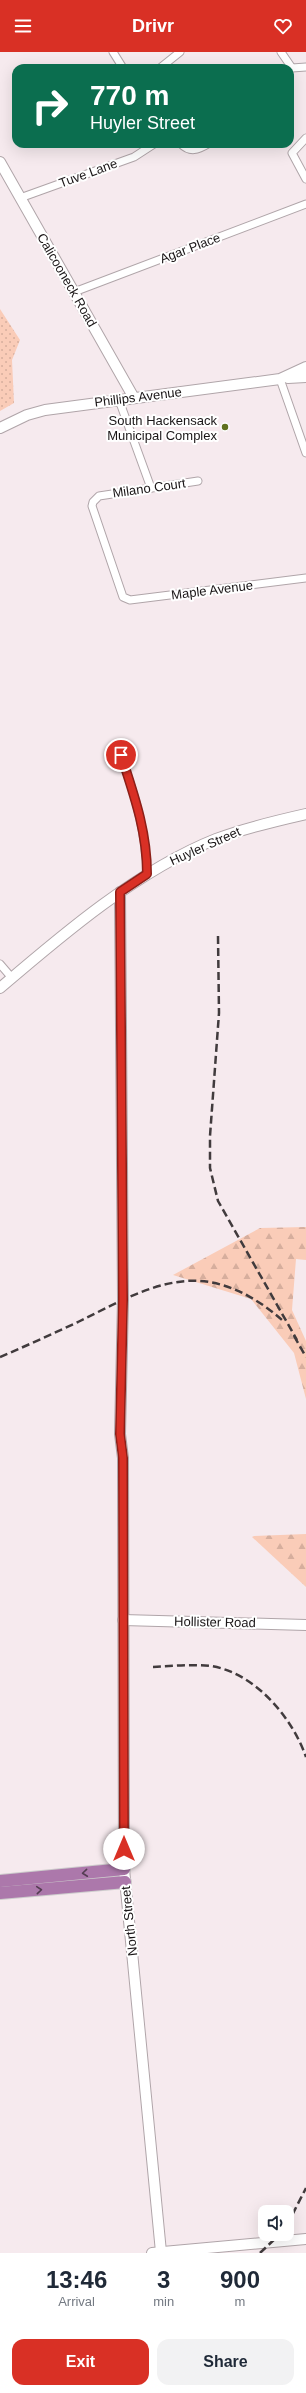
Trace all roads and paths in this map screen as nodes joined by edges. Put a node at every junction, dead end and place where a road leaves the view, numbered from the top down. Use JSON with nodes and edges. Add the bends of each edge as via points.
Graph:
{"nodes":[{"id":1,"x":113,"y":52,"type":"edge"},
{"id":2,"x":180,"y":52,"type":"edge"},
{"id":3,"x":281,"y":52,"type":"edge"},
{"id":4,"x":120,"y":64,"type":"edge"},
{"id":5,"x":165,"y":64,"type":"edge"},
{"id":6,"x":288,"y":64,"type":"edge"},
{"id":7,"x":306,"y":67,"type":"edge"},
{"id":8,"x":294,"y":69,"type":"edge"},
{"id":9,"x":306,"y":138,"type":"edge"},
{"id":10,"x":148,"y":148,"type":"edge"},
{"id":11,"x":188,"y":148,"type":"edge"},
{"id":12,"x":201,"y":148,"type":"edge"},
{"id":13,"x":1,"y":167,"type":"edge"},
{"id":14,"x":306,"y":179,"type":"edge"},
{"id":15,"x":20,"y":198,"type":"junction"},
{"id":16,"x":306,"y":204,"type":"edge"},
{"id":17,"x":74,"y":292,"type":"junction"},
{"id":18,"x":306,"y":367,"type":"edge"},
{"id":19,"x":306,"y":376,"type":"edge"},
{"id":20,"x":280,"y":379,"type":"junction"},
{"id":21,"x":134,"y":398,"type":"junction"},
{"id":22,"x":119,"y":400,"type":"junction"},
{"id":23,"x":0,"y":428,"type":"edge"},
{"id":24,"x":306,"y":453,"type":"edge"},
{"id":25,"x":198,"y":481,"type":"dead end"},
{"id":26,"x":151,"y":488,"type":"junction"},
{"id":27,"x":306,"y":578,"type":"edge"},
{"id":28,"x":121,"y":594,"type":"joint"},
{"id":29,"x":117,"y":746,"type":"dead end"},
{"id":30,"x":306,"y":814,"type":"edge"},
{"id":31,"x":147,"y":874,"type":"junction"},
{"id":32,"x":120,"y":892,"type":"junction"},
{"id":33,"x":0,"y":964,"type":"edge"},
{"id":34,"x":12,"y":978,"type":"junction"},
{"id":35,"x":0,"y":988,"type":"edge"},
{"id":36,"x":123,"y":1620,"type":"junction"},
{"id":37,"x":306,"y":1625,"type":"edge"},
{"id":38,"x":124,"y":1869,"type":"junction"},
{"id":39,"x":0,"y":1881,"type":"edge"},
{"id":40,"x":125,"y":1882,"type":"junction"},
{"id":41,"x":0,"y":1893,"type":"edge"},
{"id":42,"x":306,"y":2239,"type":"edge"},
{"id":43,"x":157,"y":2252,"type":"edge"}],
"edges":[{"from":1,"to":4,"type":"street"},
{"from":2,"to":5,"type":"street"},
{"from":3,"to":6,"type":"street"},
{"from":7,"to":8,"type":"street"},
{"from":9,"to":14,"type":"street","via":[[292,153]]},
{"from":10,"to":15,"type":"street","name":"Tuve Lane","via":[[134,157]]},
{"from":11,"to":12,"type":"street"},
{"from":13,"to":15,"type":"street","name":"Calicooneck Road"},
{"from":15,"to":17,"type":"street","name":"Calicooneck Road"},
{"from":16,"to":17,"type":"street","name":"Agar Place"},
{"from":17,"to":21,"type":"street","name":"Calicooneck Road"},
{"from":18,"to":20,"type":"street","name":"Phillips Avenue"},
{"from":19,"to":20,"type":"street","name":"Phillips Avenue"},
{"from":20,"to":21,"type":"street","name":"Phillips Avenue"},
{"from":20,"to":24,"type":"street"},
{"from":21,"to":22,"type":"street","name":"Phillips Avenue"},
{"from":22,"to":23,"type":"street","name":"Phillips Avenue","via":[[45,410],[27,415]]},
{"from":22,"to":26,"type":"street"},
{"from":25,"to":26,"type":"street","name":"Milano Court"},
{"from":26,"to":28,"type":"street","name":"Milano Court","via":[[100,496],[95,498],[92,506]]},
{"from":27,"to":28,"type":"street","name":"Maple Avenue","via":[[130,600],[126,600]]},
{"from":29,"to":31,"type":"street","via":[[140,814]]},
{"from":30,"to":31,"type":"street","name":"Huyler Street","via":[[233,833],[184,854]]},
{"from":31,"to":32,"type":"street","name":"Huyler Street"},
{"from":32,"to":34,"type":"street","name":"Huyler Street"},
{"from":32,"to":36,"type":"street","name":"North Street","via":[[123,1295],[120,1434],[123,1458]]},
{"from":33,"to":34,"type":"street"},
{"from":34,"to":35,"type":"street","name":"Huyler Street"},
{"from":36,"to":37,"type":"street","name":"Hollister Road"},
{"from":36,"to":38,"type":"street","name":"North Street"},
{"from":38,"to":39,"type":"highway","one_way":true},
{"from":38,"to":40,"type":"street","name":"North Street"},
{"from":41,"to":40,"type":"highway","one_way":true},
{"from":40,"to":43,"type":"street","name":"North Street"},
{"from":42,"to":43,"type":"street"}]}
